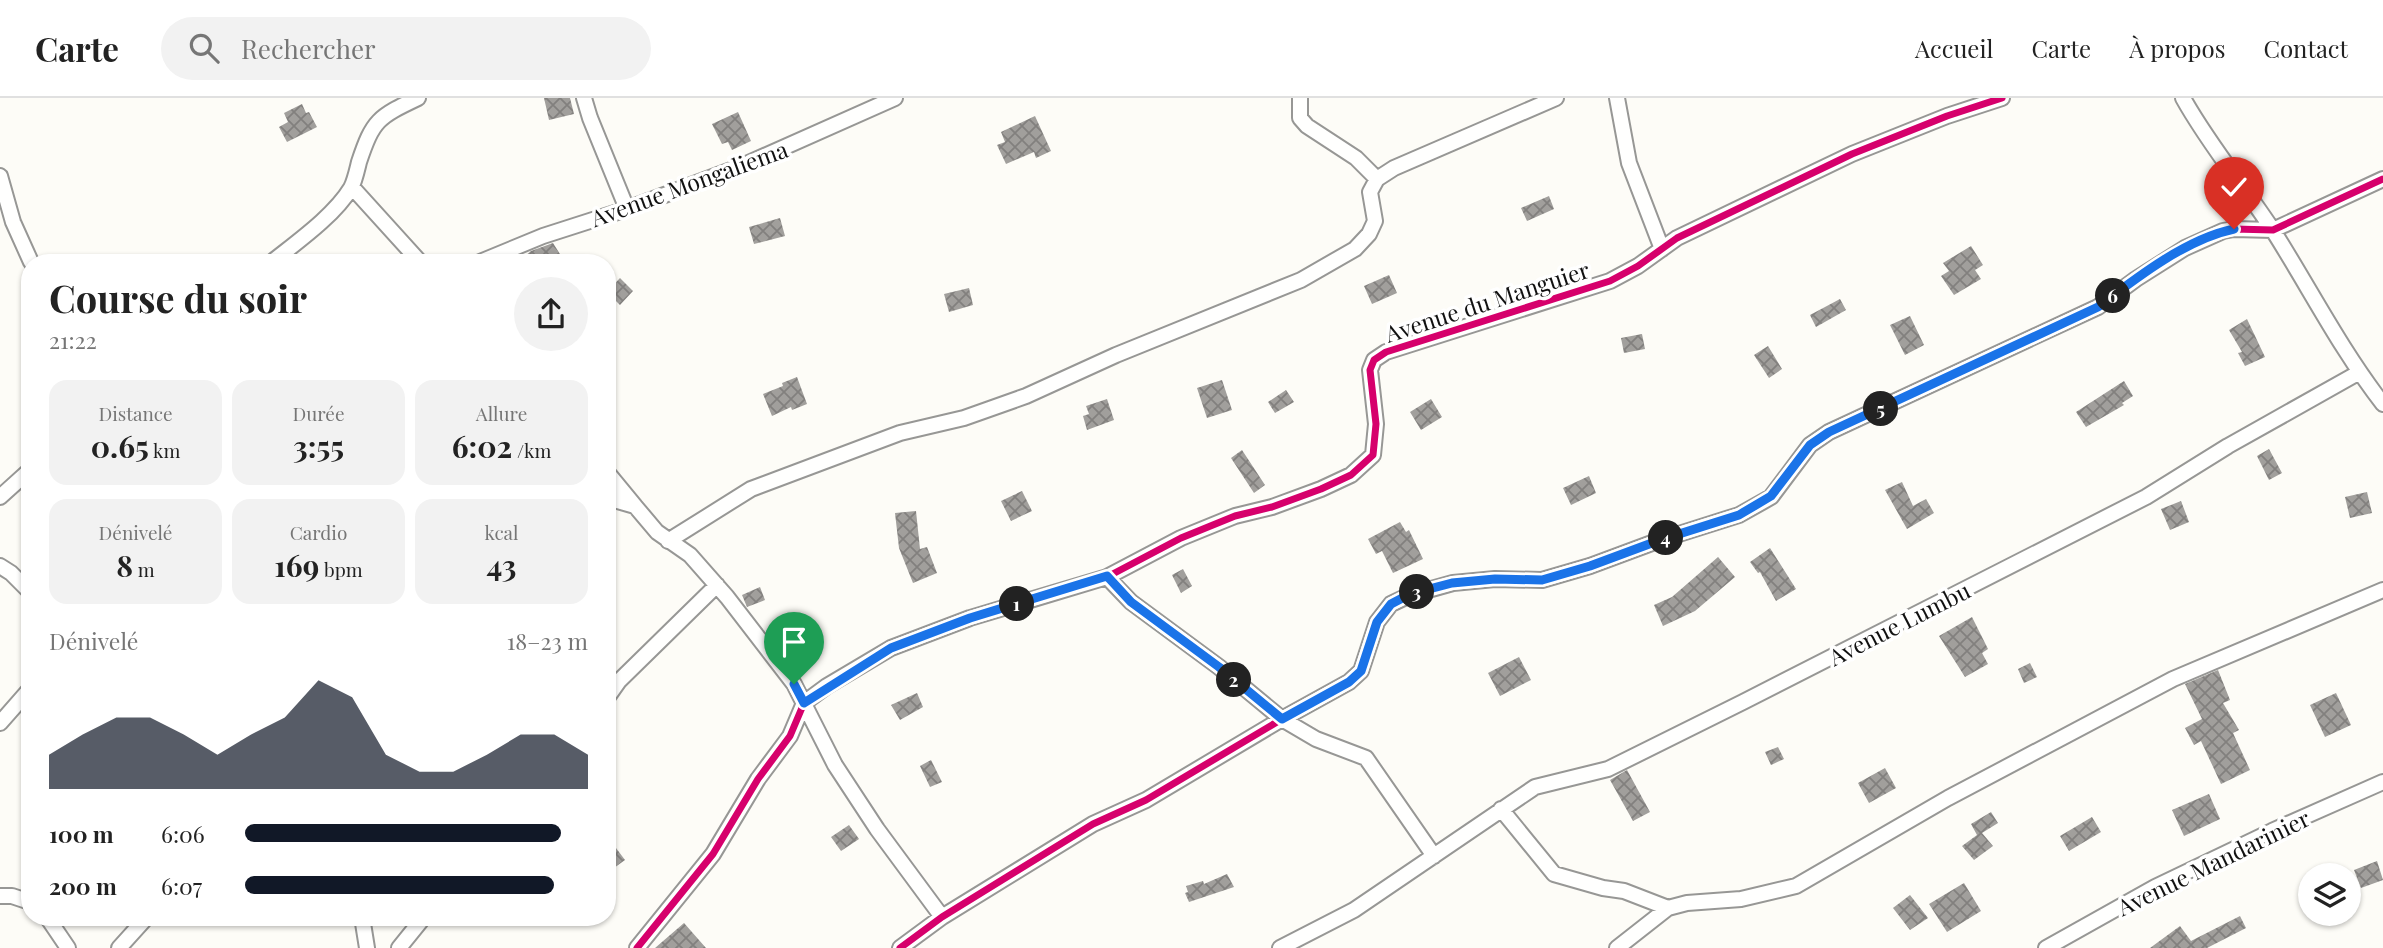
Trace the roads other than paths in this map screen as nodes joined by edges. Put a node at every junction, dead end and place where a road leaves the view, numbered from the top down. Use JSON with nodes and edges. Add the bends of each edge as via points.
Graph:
{"nodes":[{"id":1,"x":418,"y":98,"type":"edge"},
{"id":2,"x":584,"y":98,"type":"edge"},
{"id":3,"x":895,"y":98,"type":"edge"},
{"id":4,"x":1300,"y":98,"type":"edge"},
{"id":5,"x":1556,"y":98,"type":"edge"},
{"id":6,"x":1617,"y":98,"type":"edge"},
{"id":7,"x":2002,"y":98,"type":"edge"},
{"id":8,"x":2183,"y":98,"type":"edge"},
{"id":9,"x":0,"y":176,"type":"edge"},
{"id":10,"x":1377,"y":179,"type":"junction"},
{"id":11,"x":2383,"y":179,"type":"edge"},
{"id":12,"x":352,"y":187,"type":"junction"},
{"id":13,"x":627,"y":209,"type":"junction"},
{"id":14,"x":2273,"y":230,"type":"junction"},
{"id":15,"x":1662,"y":249,"type":"junction"},
{"id":16,"x":27,"y":254,"type":"edge"},
{"id":17,"x":281,"y":254,"type":"edge"},
{"id":18,"x":413,"y":254,"type":"edge"},
{"id":19,"x":499,"y":254,"type":"edge"},
{"id":20,"x":2358,"y":373,"type":"junction"},
{"id":21,"x":2383,"y":404,"type":"edge"},
{"id":22,"x":21,"y":478,"type":"edge"},
{"id":23,"x":616,"y":483,"type":"edge"},
{"id":24,"x":0,"y":497,"type":"edge"},
{"id":25,"x":616,"y":501,"type":"edge"},
{"id":26,"x":635,"y":506,"type":"junction"},
{"id":27,"x":668,"y":541,"type":"junction"},
{"id":28,"x":0,"y":566,"type":"edge"},
{"id":29,"x":1107,"y":576,"type":"junction"},
{"id":30,"x":21,"y":583,"type":"edge"},
{"id":31,"x":716,"y":585,"type":"junction"},
{"id":32,"x":2383,"y":590,"type":"edge"},
{"id":33,"x":616,"y":684,"type":"edge"},
{"id":34,"x":21,"y":699,"type":"edge"},
{"id":35,"x":804,"y":703,"type":"junction"},
{"id":36,"x":1282,"y":719,"type":"junction"},
{"id":37,"x":0,"y":723,"type":"edge"},
{"id":38,"x":2383,"y":782,"type":"edge"},
{"id":39,"x":1501,"y":809,"type":"junction"},
{"id":40,"x":1434,"y":856,"type":"junction"},
{"id":41,"x":0,"y":896,"type":"edge"},
{"id":42,"x":21,"y":899,"type":"edge"},
{"id":43,"x":1668,"y":908,"type":"junction"},
{"id":44,"x":942,"y":917,"type":"junction"},
{"id":45,"x":53,"y":926,"type":"edge"},
{"id":46,"x":139,"y":926,"type":"edge"},
{"id":47,"x":363,"y":926,"type":"edge"},
{"id":48,"x":417,"y":926,"type":"edge"},
{"id":49,"x":68,"y":948,"type":"edge"},
{"id":50,"x":119,"y":948,"type":"edge"},
{"id":51,"x":366,"y":948,"type":"edge"},
{"id":52,"x":399,"y":948,"type":"edge"},
{"id":53,"x":637,"y":948,"type":"edge"},
{"id":54,"x":900,"y":948,"type":"edge"},
{"id":55,"x":1280,"y":948,"type":"edge"},
{"id":56,"x":1617,"y":948,"type":"edge"},
{"id":57,"x":2046,"y":948,"type":"edge"}],
"edges":[{"from":1,"to":12,"type":"street","via":[[375,123]]},
{"from":2,"to":13,"type":"street"},
{"from":3,"to":13,"type":"street","name":"Avenue Mongaliema","via":[[742,166]]},
{"from":4,"to":10,"type":"street","via":[[1300,118],[1307,126],[1356,158]]},
{"from":5,"to":10,"type":"street"},
{"from":6,"to":15,"type":"street","via":[[1629,163]]},
{"from":7,"to":15,"type":"street","name":"Avenue du Manguier","via":[[1852,154],[1677,237]]},
{"from":8,"to":14,"type":"street"},
{"from":9,"to":16,"type":"street"},
{"from":10,"to":27,"type":"street","via":[[1370,192],[1375,221],[1369,234],[1355,249],[1300,280],[1026,396],[964,418],[900,433],[751,489]]},
{"from":11,"to":14,"type":"street"},
{"from":12,"to":17,"type":"street"},
{"from":12,"to":18,"type":"street"},
{"from":13,"to":19,"type":"street","name":"Avenue Mongaliema"},
{"from":14,"to":20,"type":"street"},
{"from":14,"to":36,"type":"street","via":[[2223,231],[2156,266],[2098,307],[1829,432],[1810,445],[1771,496],[1739,515],[1542,580],[1452,583],[1410,594],[1391,604],[1377,622],[1361,671]]},
{"from":15,"to":29,"type":"street","name":"Avenue du Manguier","via":[[1610,281],[1386,352],[1374,360],[1370,370],[1376,424],[1373,455],[1351,475],[1181,538]]},
{"from":20,"to":21,"type":"street"},
{"from":20,"to":39,"type":"street","name":"Avenue Lumbu","via":[[2032,556],[1608,769],[1535,787]]},
{"from":22,"to":24,"type":"street"},
{"from":23,"to":26,"type":"street"},
{"from":25,"to":26,"type":"street"},
{"from":26,"to":27,"type":"street"},
{"from":27,"to":31,"type":"street","via":[[690,555]]},
{"from":28,"to":30,"type":"street"},
{"from":29,"to":35,"type":"street","name":"Avenue du Manguier","via":[[891,648]]},
{"from":29,"to":36,"type":"street","via":[[1131,602]]},
{"from":31,"to":33,"type":"street"},
{"from":31,"to":35,"type":"street","via":[[776,659]]},
{"from":32,"to":43,"type":"street","via":[[2173,679],[1948,798],[1796,886]]},
{"from":34,"to":37,"type":"street"},
{"from":35,"to":44,"type":"street","via":[[835,765]]},
{"from":35,"to":53,"type":"street","via":[[790,736],[713,854]]},
{"from":36,"to":40,"type":"street","via":[[1316,739],[1366,758]]},
{"from":36,"to":44,"type":"street","via":[[1146,800],[1093,824]]},
{"from":38,"to":57,"type":"street","name":"Avenue Mandarinier","via":[[2155,887]]},
{"from":39,"to":40,"type":"street","name":"Avenue Lumbu"},
{"from":39,"to":43,"type":"street","via":[[1555,874],[1624,891]]},
{"from":40,"to":55,"type":"street","name":"Avenue Lumbu","via":[[1354,910]]},
{"from":41,"to":42,"type":"street"},
{"from":43,"to":56,"type":"street"},
{"from":44,"to":54,"type":"street"},
{"from":45,"to":49,"type":"street"},
{"from":46,"to":50,"type":"street"},
{"from":47,"to":51,"type":"street"},
{"from":48,"to":52,"type":"street"}]}
